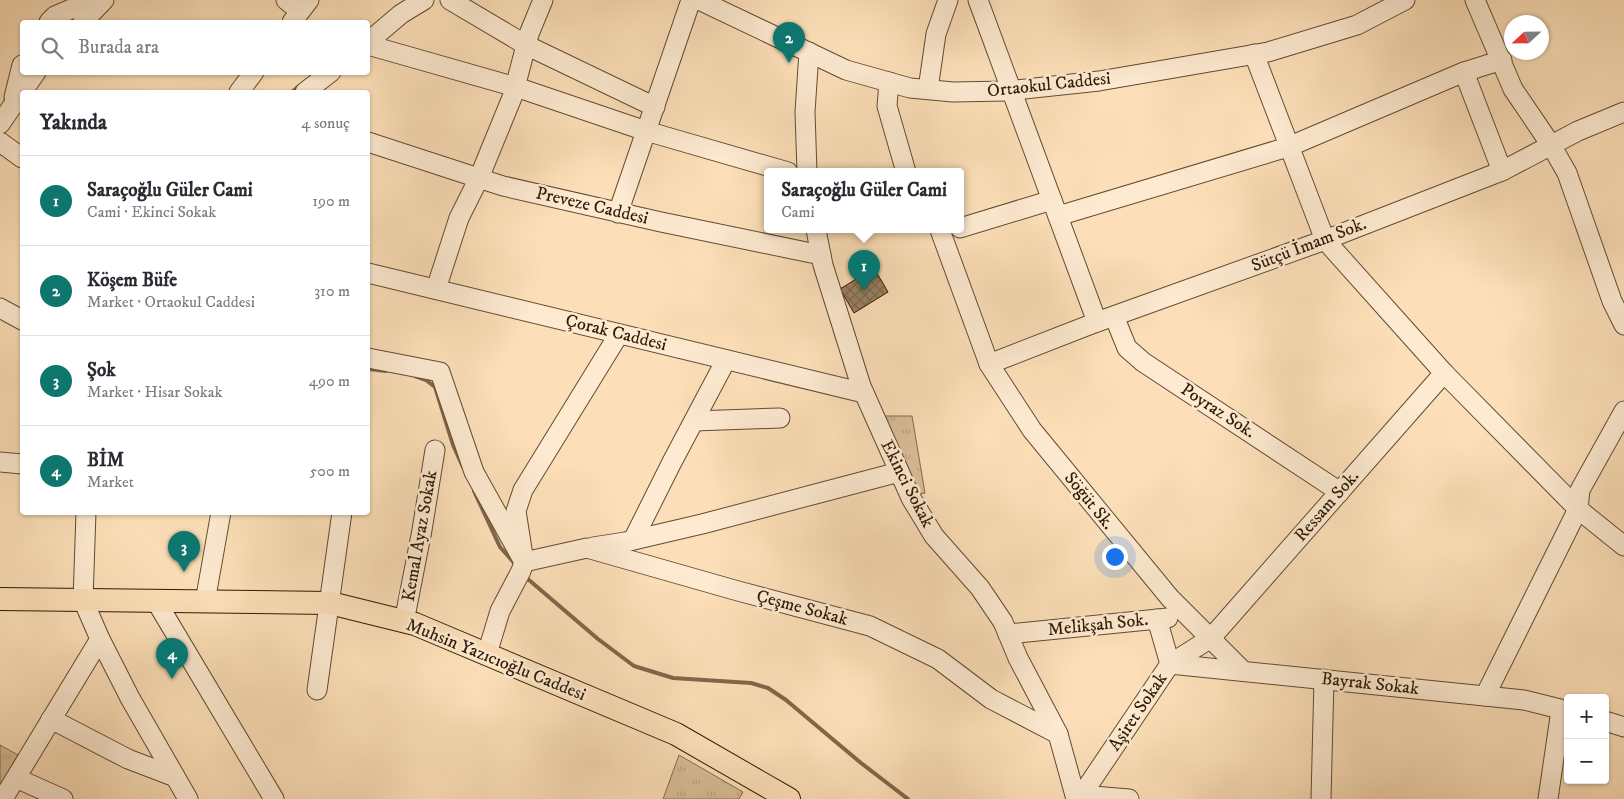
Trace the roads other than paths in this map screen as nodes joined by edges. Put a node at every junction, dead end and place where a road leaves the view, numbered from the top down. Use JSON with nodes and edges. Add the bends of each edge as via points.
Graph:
{"nodes":[{"id":1,"x":92,"y":0,"type":"edge"},
{"id":2,"x":104,"y":0,"type":"edge"},
{"id":3,"x":424,"y":0,"type":"edge"},
{"id":4,"x":450,"y":0,"type":"edge"},
{"id":5,"x":543,"y":0,"type":"edge"},
{"id":6,"x":691,"y":0,"type":"edge"},
{"id":7,"x":699,"y":0,"type":"edge"},
{"id":8,"x":948,"y":0,"type":"edge"},
{"id":9,"x":978,"y":0,"type":"edge"},
{"id":10,"x":1475,"y":0,"type":"edge"},
{"id":11,"x":1395,"y":2,"type":"edge"},
{"id":12,"x":51,"y":20,"type":"edge"},
{"id":13,"x":85,"y":20,"type":"edge"},
{"id":14,"x":370,"y":42,"type":"edge"},
{"id":15,"x":370,"y":45,"type":"edge"},
{"id":16,"x":526,"y":45,"type":"junction"},
{"id":17,"x":809,"y":52,"type":"junction"},
{"id":18,"x":1254,"y":54,"type":"junction"},
{"id":19,"x":1502,"y":60,"type":"junction"},
{"id":20,"x":1464,"y":72,"type":"junction"},
{"id":21,"x":20,"y":73,"type":"edge"},
{"id":22,"x":34,"y":75,"type":"edge"},
{"id":23,"x":252,"y":75,"type":"edge"},
{"id":24,"x":327,"y":75,"type":"edge"},
{"id":25,"x":889,"y":82,"type":"junction"},
{"id":26,"x":516,"y":87,"type":"junction"},
{"id":27,"x":928,"y":89,"type":"junction"},
{"id":28,"x":24,"y":90,"type":"edge"},
{"id":29,"x":240,"y":90,"type":"edge"},
{"id":30,"x":308,"y":90,"type":"edge"},
{"id":31,"x":1012,"y":90,"type":"junction"},
{"id":32,"x":20,"y":95,"type":"edge"},
{"id":33,"x":655,"y":107,"type":"junction"},
{"id":34,"x":11,"y":108,"type":"junction"},
{"id":35,"x":1624,"y":112,"type":"edge"},
{"id":36,"x":0,"y":124,"type":"edge"},
{"id":37,"x":646,"y":131,"type":"junction"},
{"id":38,"x":0,"y":142,"type":"edge"},
{"id":39,"x":370,"y":143,"type":"edge"},
{"id":40,"x":1551,"y":145,"type":"junction"},
{"id":41,"x":1288,"y":147,"type":"junction"},
{"id":42,"x":20,"y":157,"type":"edge"},
{"id":43,"x":774,"y":168,"type":"edge"},
{"id":44,"x":807,"y":168,"type":"edge"},
{"id":45,"x":905,"y":168,"type":"edge"},
{"id":46,"x":1502,"y":171,"type":"junction"},
{"id":47,"x":479,"y":178,"type":"junction"},
{"id":48,"x":1055,"y":208,"type":"junction"},
{"id":49,"x":618,"y":213,"type":"junction"},
{"id":50,"x":964,"y":227,"type":"edge"},
{"id":51,"x":817,"y":233,"type":"edge"},
{"id":52,"x":946,"y":233,"type":"edge"},
{"id":53,"x":1324,"y":240,"type":"junction"},
{"id":54,"x":821,"y":255,"type":"junction"},
{"id":55,"x":370,"y":273,"type":"edge"},
{"id":56,"x":436,"y":289,"type":"junction"},
{"id":57,"x":0,"y":308,"type":"edge"},
{"id":58,"x":20,"y":319,"type":"edge"},
{"id":59,"x":1105,"y":319,"type":"junction"},
{"id":60,"x":1624,"y":325,"type":"edge"},
{"id":61,"x":619,"y":334,"type":"junction"},
{"id":62,"x":370,"y":358,"type":"edge"},
{"id":63,"x":726,"y":360,"type":"junction"},
{"id":64,"x":989,"y":364,"type":"junction"},
{"id":65,"x":1444,"y":373,"type":"junction"},
{"id":66,"x":864,"y":393,"type":"junction"},
{"id":67,"x":1624,"y":411,"type":"edge"},
{"id":68,"x":780,"y":418,"type":"dead end"},
{"id":69,"x":694,"y":421,"type":"junction"},
{"id":70,"x":435,"y":450,"type":"dead end"},
{"id":71,"x":0,"y":462,"type":"edge"},
{"id":72,"x":20,"y":464,"type":"edge"},
{"id":73,"x":899,"y":472,"type":"junction"},
{"id":74,"x":1340,"y":492,"type":"junction"},
{"id":75,"x":1578,"y":508,"type":"junction"},
{"id":76,"x":86,"y":515,"type":"edge"},
{"id":77,"x":220,"y":515,"type":"edge"},
{"id":78,"x":342,"y":515,"type":"edge"},
{"id":79,"x":634,"y":540,"type":"junction"},
{"id":80,"x":1624,"y":546,"type":"edge"},
{"id":81,"x":587,"y":548,"type":"junction"},
{"id":82,"x":524,"y":562,"type":"junction"},
{"id":83,"x":0,"y":599,"type":"edge"},
{"id":84,"x":83,"y":600,"type":"junction"},
{"id":85,"x":156,"y":601,"type":"junction"},
{"id":86,"x":205,"y":602,"type":"junction"},
{"id":87,"x":330,"y":603,"type":"junction"},
{"id":88,"x":1188,"y":616,"type":"junction"},
{"id":89,"x":1157,"y":619,"type":"junction"},
{"id":90,"x":404,"y":622,"type":"junction"},
{"id":91,"x":1008,"y":634,"type":"junction"},
{"id":92,"x":1211,"y":638,"type":"junction"},
{"id":93,"x":100,"y":639,"type":"junction"},
{"id":94,"x":486,"y":654,"type":"junction"},
{"id":95,"x":1170,"y":664,"type":"junction"},
{"id":96,"x":1243,"y":671,"type":"junction"},
{"id":97,"x":1324,"y":679,"type":"junction"},
{"id":98,"x":317,"y":690,"type":"dead end"},
{"id":99,"x":1485,"y":696,"type":"junction"},
{"id":100,"x":1564,"y":711,"type":"edge"},
{"id":101,"x":51,"y":719,"type":"junction"},
{"id":102,"x":1609,"y":722,"type":"edge"},
{"id":103,"x":1624,"y":727,"type":"edge"},
{"id":104,"x":1058,"y":734,"type":"junction"},
{"id":105,"x":175,"y":777,"type":"junction"},
{"id":106,"x":16,"y":778,"type":"junction"},
{"id":107,"x":1079,"y":798,"type":"edge"},
{"id":108,"x":3,"y":799,"type":"edge"},
{"id":109,"x":63,"y":799,"type":"edge"},
{"id":110,"x":188,"y":799,"type":"edge"},
{"id":111,"x":274,"y":799,"type":"edge"},
{"id":112,"x":788,"y":799,"type":"edge"},
{"id":113,"x":1129,"y":799,"type":"edge"},
{"id":114,"x":1321,"y":799,"type":"edge"},
{"id":115,"x":1548,"y":799,"type":"edge"}],
"edges":[{"from":1,"to":12,"type":"street"},
{"from":2,"to":13,"type":"street"},
{"from":3,"to":14,"type":"street","via":[[401,14]]},
{"from":4,"to":16,"type":"street"},
{"from":5,"to":16,"type":"street"},
{"from":6,"to":33,"type":"street"},
{"from":7,"to":17,"type":"street","name":"Ortaokul Caddesi"},
{"from":8,"to":27,"type":"street","via":[[936,34]]},
{"from":9,"to":31,"type":"street","name":"Poyraz Sok."},
{"from":10,"to":19,"type":"street"},
{"from":11,"to":18,"type":"street","name":"Ortaokul Caddesi","via":[[1357,25]]},
{"from":15,"to":26,"type":"street"},
{"from":16,"to":26,"type":"street"},
{"from":16,"to":33,"type":"street"},
{"from":17,"to":25,"type":"street","name":"Ortaokul Caddesi","via":[[846,70]]},
{"from":17,"to":44,"type":"street","via":[[805,112]]},
{"from":18,"to":31,"type":"street","name":"Ortaokul Caddesi","via":[[1099,81]]},
{"from":18,"to":41,"type":"street"},
{"from":19,"to":20,"type":"street"},
{"from":19,"to":40,"type":"street","via":[[1513,89]]},
{"from":20,"to":41,"type":"street"},
{"from":20,"to":46,"type":"street"},
{"from":21,"to":34,"type":"street"},
{"from":22,"to":28,"type":"street"},
{"from":23,"to":29,"type":"street"},
{"from":24,"to":30,"type":"street"},
{"from":25,"to":27,"type":"street","name":"Ortaokul Caddesi"},
{"from":25,"to":45,"type":"street","via":[[887,106]]},
{"from":26,"to":37,"type":"street"},
{"from":26,"to":47,"type":"street"},
{"from":27,"to":31,"type":"street","name":"Ortaokul Caddesi","via":[[953,92]]},
{"from":31,"to":48,"type":"street","name":"Poyraz Sok."},
{"from":32,"to":34,"type":"street"},
{"from":33,"to":37,"type":"street"},
{"from":34,"to":36,"type":"street"},
{"from":35,"to":40,"type":"street","name":"Sütçü İmam Sok.","via":[[1578,130]]},
{"from":37,"to":43,"type":"street"},
{"from":37,"to":49,"type":"street"},
{"from":38,"to":42,"type":"street"},
{"from":39,"to":47,"type":"street","name":"Preveze Caddesi"},
{"from":40,"to":46,"type":"street","name":"Sütçü İmam Sok."},
{"from":40,"to":60,"type":"street","via":[[1567,173],[1612,301]]},
{"from":41,"to":48,"type":"street"},
{"from":41,"to":53,"type":"street"},
{"from":46,"to":53,"type":"street","name":"Sütçü İmam Sok."},
{"from":47,"to":49,"type":"street","name":"Preveze Caddesi"},
{"from":47,"to":56,"type":"street","via":[[459,218]]},
{"from":48,"to":50,"type":"street"},
{"from":48,"to":59,"type":"street","name":"Poyraz Sok."},
{"from":49,"to":54,"type":"street","name":"Preveze Caddesi"},
{"from":51,"to":54,"type":"street","name":"Ekinci Sokak"},
{"from":52,"to":64,"type":"street"},
{"from":53,"to":59,"type":"street","name":"Sütçü İmam Sok."},
{"from":53,"to":65,"type":"street"},
{"from":54,"to":66,"type":"street","name":"Ekinci Sokak"},
{"from":55,"to":56,"type":"street","name":"Çorak Caddesi"},
{"from":56,"to":61,"type":"street","name":"Çorak Caddesi"},
{"from":57,"to":58,"type":"street"},
{"from":59,"to":64,"type":"street","name":"Sütçü İmam Sok."},
{"from":59,"to":74,"type":"street","name":"Poyraz Sok.","via":[[1142,362]]},
{"from":61,"to":63,"type":"street","name":"Çorak Caddesi"},
{"from":61,"to":82,"type":"street","via":[[523,490],[516,511]]},
{"from":62,"to":82,"type":"street","via":[[440,372],[474,472]]},
{"from":63,"to":66,"type":"street","name":"Çorak Caddesi"},
{"from":63,"to":69,"type":"street"},
{"from":64,"to":88,"type":"street","name":"Söğüt Sk.","via":[[1032,430]]},
{"from":65,"to":74,"type":"street","name":"Ressam Sok."},
{"from":65,"to":75,"type":"street"},
{"from":66,"to":73,"type":"street","name":"Ekinci Sokak"},
{"from":67,"to":75,"type":"street","via":[[1580,490]]},
{"from":68,"to":69,"type":"street"},
{"from":69,"to":79,"type":"street"},
{"from":70,"to":90,"type":"street","name":"Kemal Ayaz Sokak"},
{"from":71,"to":72,"type":"street"},
{"from":73,"to":79,"type":"street"},
{"from":73,"to":91,"type":"street","name":"Ekinci Sokak","via":[[910,498],[934,536],[980,588]]},
{"from":74,"to":92,"type":"street","name":"Ressam Sok."},
{"from":75,"to":80,"type":"street"},
{"from":75,"to":99,"type":"street"},
{"from":76,"to":84,"type":"street"},
{"from":77,"to":86,"type":"street"},
{"from":78,"to":87,"type":"street"},
{"from":79,"to":81,"type":"street"},
{"from":81,"to":82,"type":"street","name":"Çeşme Sokak"},
{"from":81,"to":104,"type":"street","name":"Çeşme Sokak","via":[[870,626],[938,660],[991,699]]},
{"from":82,"to":94,"type":"street","via":[[500,611]]},
{"from":83,"to":84,"type":"main road","name":"Muhsin Yazıcıoğlu Caddesi"},
{"from":84,"to":85,"type":"main road","name":"Muhsin Yazıcıoğlu Caddesi"},
{"from":84,"to":93,"type":"street"},
{"from":85,"to":86,"type":"main road","name":"Muhsin Yazıcıoğlu Caddesi"},
{"from":85,"to":111,"type":"street"},
{"from":86,"to":87,"type":"main road","name":"Muhsin Yazıcıoğlu Caddesi"},
{"from":87,"to":90,"type":"main road","name":"Muhsin Yazıcıoğlu Caddesi"},
{"from":87,"to":98,"type":"street"},
{"from":88,"to":89,"type":"street","name":"Melikşah Sok."},
{"from":88,"to":92,"type":"street","name":"Söğüt Sk."},
{"from":89,"to":91,"type":"street","name":"Melikşah Sok."},
{"from":89,"to":95,"type":"street"},
{"from":90,"to":94,"type":"main road","name":"Muhsin Yazıcıoğlu Caddesi"},
{"from":91,"to":104,"type":"street","name":"Ekinci Sokak"},
{"from":92,"to":95,"type":"street","name":"Aşiret Sokak"},
{"from":92,"to":96,"type":"street","name":"Söğüt Sk."},
{"from":93,"to":101,"type":"street"},
{"from":93,"to":105,"type":"street"},
{"from":94,"to":112,"type":"main road","name":"Muhsin Yazıcıoğlu Caddesi","via":[[676,734]]},
{"from":95,"to":96,"type":"street","name":"Bayrak Sokak"},
{"from":95,"to":107,"type":"street","name":"Aşiret Sokak"},
{"from":96,"to":97,"type":"street","name":"Bayrak Sokak"},
{"from":97,"to":99,"type":"street","name":"Bayrak Sokak"},
{"from":97,"to":114,"type":"street"},
{"from":99,"to":100,"type":"street","name":"Bayrak Sokak","via":[[1524,700]]},
{"from":100,"to":115,"type":"street"},
{"from":101,"to":105,"type":"street","via":[[128,759]]},
{"from":101,"to":106,"type":"street"},
{"from":102,"to":103,"type":"street"},
{"from":104,"to":107,"type":"street","name":"Ekinci Sokak"},
{"from":105,"to":110,"type":"street"},
{"from":106,"to":108,"type":"street"},
{"from":106,"to":109,"type":"street"},
{"from":107,"to":113,"type":"street"}]}
